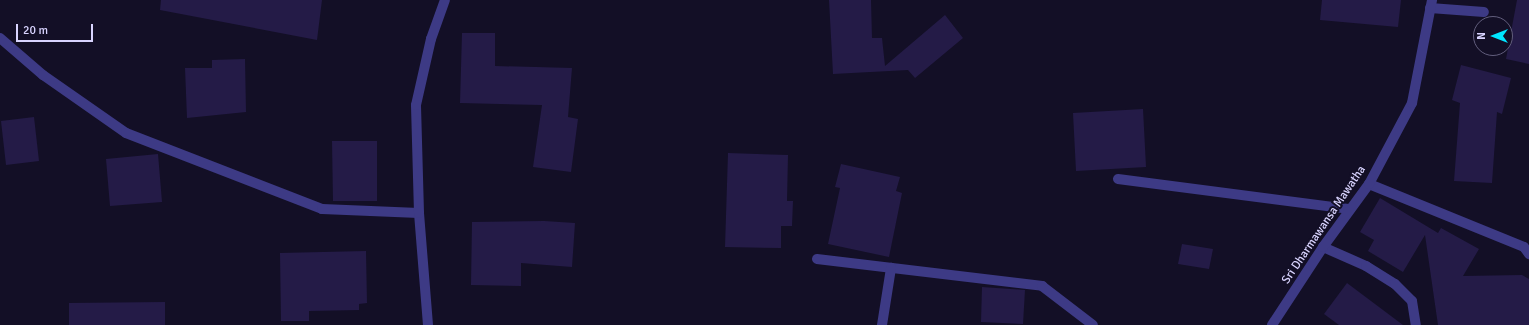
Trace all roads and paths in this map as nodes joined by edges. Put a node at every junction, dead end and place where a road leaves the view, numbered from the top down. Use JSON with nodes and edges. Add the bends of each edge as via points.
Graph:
{"nodes":[{"id":1,"x":445,"y":0,"type":"edge"},
{"id":2,"x":1431,"y":4,"type":"edge"},
{"id":3,"x":1484,"y":12,"type":"dead end"},
{"id":4,"x":0,"y":38,"type":"edge"},
{"id":5,"x":1118,"y":179,"type":"dead end"},
{"id":6,"x":1369,"y":184,"type":"junction"},
{"id":7,"x":1350,"y":209,"type":"junction"},
{"id":8,"x":419,"y":213,"type":"junction"},
{"id":9,"x":1323,"y":247,"type":"junction"},
{"id":10,"x":1529,"y":254,"type":"edge"},
{"id":11,"x":817,"y":259,"type":"dead end"},
{"id":12,"x":891,"y":268,"type":"junction"},
{"id":13,"x":428,"y":325,"type":"edge"},
{"id":14,"x":882,"y":325,"type":"edge"},
{"id":15,"x":1093,"y":325,"type":"edge"},
{"id":16,"x":1272,"y":325,"type":"edge"},
{"id":17,"x":1416,"y":325,"type":"edge"}],
"edges":[{"from":1,"to":8,"type":"street","via":[[431,39],[416,105]]},
{"from":2,"to":3,"type":"street"},
{"from":2,"to":6,"type":"street","name":"Sri Dharmawansa Mawatha","via":[[1412,103]]},
{"from":4,"to":8,"type":"street","via":[[43,75],[126,132],[322,209]]},
{"from":5,"to":7,"type":"street"},
{"from":6,"to":7,"type":"street","name":"Sri Dharmawansa Mawatha"},
{"from":6,"to":10,"type":"street","via":[[1524,248]]},
{"from":7,"to":9,"type":"street","name":"Sri Dharmawansa Mawatha"},
{"from":8,"to":13,"type":"street"},
{"from":9,"to":16,"type":"street","name":"Sri Dharmawansa Mawatha"},
{"from":9,"to":17,"type":"street","via":[[1366,266],[1395,284],[1412,301]]},
{"from":11,"to":12,"type":"street"},
{"from":12,"to":14,"type":"street"},
{"from":12,"to":15,"type":"street","via":[[1042,286]]}]}
